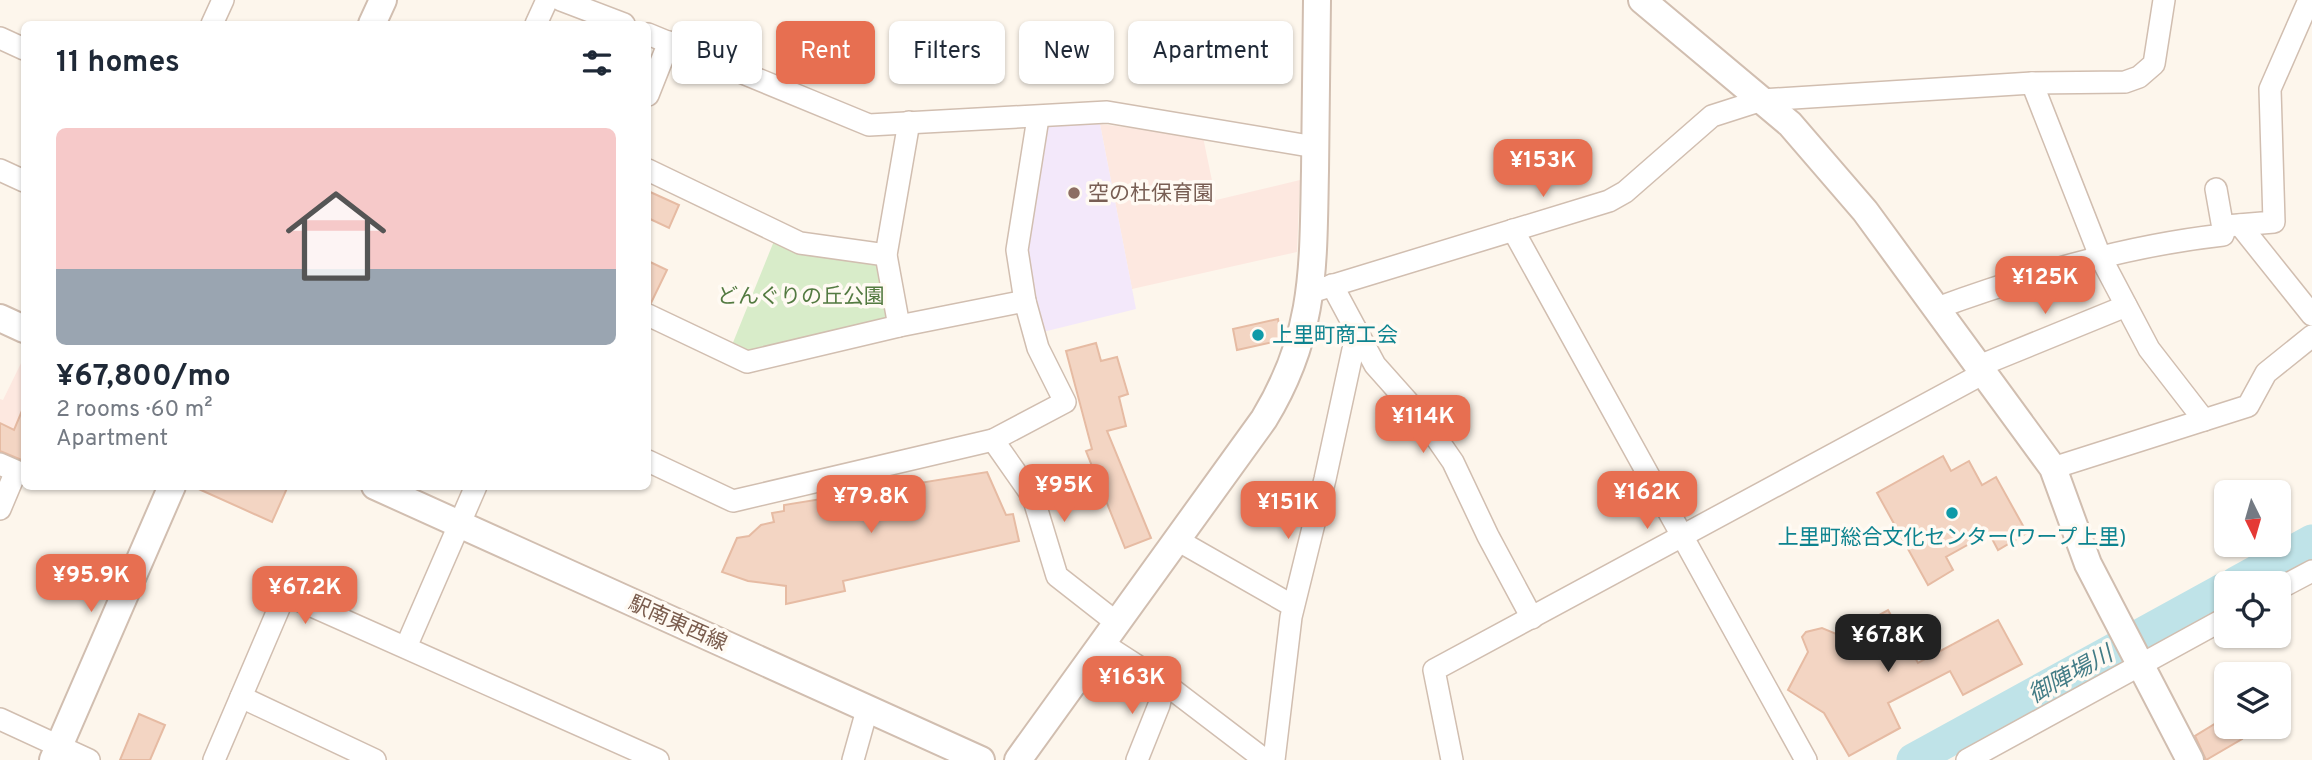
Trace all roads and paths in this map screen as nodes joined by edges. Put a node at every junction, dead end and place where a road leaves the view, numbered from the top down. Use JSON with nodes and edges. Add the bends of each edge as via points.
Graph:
{"nodes":[{"id":1,"x":223,"y":0,"type":"edge"},
{"id":2,"x":383,"y":0,"type":"edge"},
{"id":3,"x":547,"y":0,"type":"edge"},
{"id":4,"x":561,"y":0,"type":"edge"},
{"id":5,"x":1317,"y":0,"type":"edge"},
{"id":6,"x":1642,"y":0,"type":"edge"},
{"id":7,"x":2164,"y":0,"type":"edge"},
{"id":8,"x":2309,"y":0,"type":"edge"},
{"id":9,"x":213,"y":21,"type":"edge"},
{"id":10,"x":373,"y":21,"type":"edge"},
{"id":11,"x":537,"y":21,"type":"edge"},
{"id":12,"x":616,"y":21,"type":"edge"},
{"id":13,"x":651,"y":34,"type":"edge"},
{"id":14,"x":0,"y":38,"type":"edge"},
{"id":15,"x":669,"y":42,"type":"junction"},
{"id":16,"x":21,"y":48,"type":"edge"},
{"id":17,"x":2032,"y":83,"type":"junction"},
{"id":18,"x":651,"y":87,"type":"edge"},
{"id":19,"x":1762,"y":100,"type":"junction"},
{"id":20,"x":1038,"y":118,"type":"junction"},
{"id":21,"x":909,"y":122,"type":"junction"},
{"id":22,"x":1315,"y":147,"type":"junction"},
{"id":23,"x":651,"y":171,"type":"edge"},
{"id":24,"x":2216,"y":189,"type":"dead end"},
{"id":25,"x":2233,"y":226,"type":"junction"},
{"id":26,"x":1513,"y":230,"type":"junction"},
{"id":27,"x":886,"y":255,"type":"junction"},
{"id":28,"x":2100,"y":256,"type":"junction"},
{"id":29,"x":1322,"y":288,"type":"junction"},
{"id":30,"x":1025,"y":301,"type":"junction"},
{"id":31,"x":2126,"y":306,"type":"junction"},
{"id":32,"x":1937,"y":308,"type":"junction"},
{"id":33,"x":651,"y":315,"type":"edge"},
{"id":34,"x":2312,"y":315,"type":"edge"},
{"id":35,"x":0,"y":318,"type":"edge"},
{"id":36,"x":899,"y":326,"type":"junction"},
{"id":37,"x":21,"y":328,"type":"edge"},
{"id":38,"x":1357,"y":331,"type":"junction"},
{"id":39,"x":2312,"y":336,"type":"edge"},
{"id":40,"x":1981,"y":369,"type":"junction"},
{"id":41,"x":2204,"y":419,"type":"junction"},
{"id":42,"x":993,"y":440,"type":"junction"},
{"id":43,"x":651,"y":462,"type":"edge"},
{"id":44,"x":0,"y":464,"type":"edge"},
{"id":45,"x":2053,"y":468,"type":"junction"},
{"id":46,"x":170,"y":490,"type":"edge"},
{"id":47,"x":384,"y":490,"type":"edge"},
{"id":48,"x":474,"y":490,"type":"edge"},
{"id":49,"x":0,"y":509,"type":"edge"},
{"id":50,"x":460,"y":524,"type":"junction"},
{"id":51,"x":1681,"y":537,"type":"junction"},
{"id":52,"x":1179,"y":541,"type":"junction"},
{"id":53,"x":2312,"y":570,"type":"edge"},
{"id":54,"x":2291,"y":582,"type":"edge"},
{"id":55,"x":1293,"y":606,"type":"junction"},
{"id":56,"x":1532,"y":618,"type":"junction"},
{"id":57,"x":2214,"y":625,"type":"edge"},
{"id":58,"x":1110,"y":634,"type":"junction"},
{"id":59,"x":406,"y":648,"type":"junction"},
{"id":60,"x":2140,"y":665,"type":"junction"},
{"id":61,"x":1164,"y":683,"type":"junction"},
{"id":62,"x":241,"y":697,"type":"junction"},
{"id":63,"x":867,"y":710,"type":"junction"},
{"id":64,"x":0,"y":719,"type":"edge"},
{"id":65,"x":56,"y":753,"type":"edge"},
{"id":66,"x":89,"y":760,"type":"edge"},
{"id":67,"x":214,"y":760,"type":"edge"},
{"id":68,"x":375,"y":760,"type":"edge"},
{"id":69,"x":658,"y":760,"type":"edge"},
{"id":70,"x":853,"y":760,"type":"edge"},
{"id":71,"x":981,"y":760,"type":"edge"},
{"id":72,"x":1018,"y":760,"type":"edge"},
{"id":73,"x":1138,"y":760,"type":"edge"},
{"id":74,"x":1265,"y":760,"type":"edge"},
{"id":75,"x":1274,"y":760,"type":"edge"},
{"id":76,"x":1452,"y":760,"type":"edge"},
{"id":77,"x":1805,"y":760,"type":"edge"},
{"id":78,"x":1967,"y":760,"type":"edge"},
{"id":79,"x":2190,"y":760,"type":"edge"}],
"edges":[{"from":1,"to":9,"type":"street"},
{"from":2,"to":10,"type":"street"},
{"from":3,"to":11,"type":"street"},
{"from":4,"to":12,"type":"street"},
{"from":5,"to":22,"type":"street"},
{"from":6,"to":19,"type":"street"},
{"from":7,"to":17,"type":"street","via":[[2154,64],[2139,77],[2125,82]]},
{"from":8,"to":25,"type":"street","via":[[2270,89],[2274,222]]},
{"from":13,"to":15,"type":"street"},
{"from":14,"to":16,"type":"street"},
{"from":15,"to":18,"type":"street"},
{"from":15,"to":21,"type":"street","via":[[869,125]]},
{"from":17,"to":19,"type":"street"},
{"from":17,"to":28,"type":"street"},
{"from":19,"to":26,"type":"street","via":[[1712,116],[1609,201]]},
{"from":19,"to":32,"type":"street","via":[[1790,124],[1859,203]]},
{"from":20,"to":21,"type":"street"},
{"from":20,"to":22,"type":"street","via":[[1107,112]]},
{"from":20,"to":30,"type":"street","via":[[1017,250]]},
{"from":21,"to":27,"type":"street"},
{"from":22,"to":29,"type":"street"},
{"from":23,"to":27,"type":"street","via":[[800,243]]},
{"from":24,"to":25,"type":"street","via":[[2222,223]]},
{"from":25,"to":28,"type":"street","via":[[2223,235]]},
{"from":25,"to":34,"type":"street"},
{"from":26,"to":29,"type":"street"},
{"from":26,"to":51,"type":"street"},
{"from":27,"to":36,"type":"street"},
{"from":28,"to":31,"type":"street"},
{"from":28,"to":32,"type":"street","via":[[2040,271]]},
{"from":29,"to":38,"type":"street"},
{"from":29,"to":52,"type":"street","via":[[1281,391]]},
{"from":30,"to":36,"type":"street"},
{"from":30,"to":42,"type":"street","via":[[1038,348],[1065,402]]},
{"from":31,"to":40,"type":"street"},
{"from":31,"to":41,"type":"street","via":[[2149,349]]},
{"from":32,"to":40,"type":"street"},
{"from":33,"to":36,"type":"street","via":[[747,362]]},
{"from":35,"to":37,"type":"street"},
{"from":38,"to":55,"type":"street"},
{"from":38,"to":56,"type":"street","via":[[1375,365],[1453,462]]},
{"from":39,"to":41,"type":"street","via":[[2266,373],[2248,406]]},
{"from":40,"to":45,"type":"street"},
{"from":40,"to":51,"type":"street"},
{"from":41,"to":45,"type":"street"},
{"from":42,"to":43,"type":"street","via":[[733,501]]},
{"from":42,"to":58,"type":"street","via":[[1033,497],[1057,576]]},
{"from":44,"to":49,"type":"street","via":[[16,471]]},
{"from":45,"to":60,"type":"street","via":[[2088,564]]},
{"from":46,"to":65,"type":"street"},
{"from":47,"to":50,"type":"street","name":"駅南東西線"},
{"from":48,"to":50,"type":"street"},
{"from":50,"to":59,"type":"street"},
{"from":50,"to":63,"type":"street","name":"駅南東西線"},
{"from":51,"to":56,"type":"street"},
{"from":51,"to":77,"type":"street"},
{"from":52,"to":55,"type":"street"},
{"from":52,"to":58,"type":"street"},
{"from":53,"to":54,"type":"street"},
{"from":55,"to":75,"type":"street"},
{"from":56,"to":76,"type":"street","via":[[1434,670]]},
{"from":57,"to":60,"type":"street"},
{"from":58,"to":61,"type":"street"},
{"from":58,"to":72,"type":"street"},
{"from":59,"to":62,"type":"street","via":[[285,594]]},
{"from":59,"to":69,"type":"street"},
{"from":60,"to":78,"type":"street"},
{"from":60,"to":79,"type":"street"},
{"from":61,"to":73,"type":"street"},
{"from":61,"to":74,"type":"street"},
{"from":62,"to":67,"type":"street"},
{"from":62,"to":68,"type":"street"},
{"from":63,"to":70,"type":"street"},
{"from":63,"to":71,"type":"street","name":"駅南東西線"},
{"from":64,"to":65,"type":"street"},
{"from":65,"to":66,"type":"street"}]}
